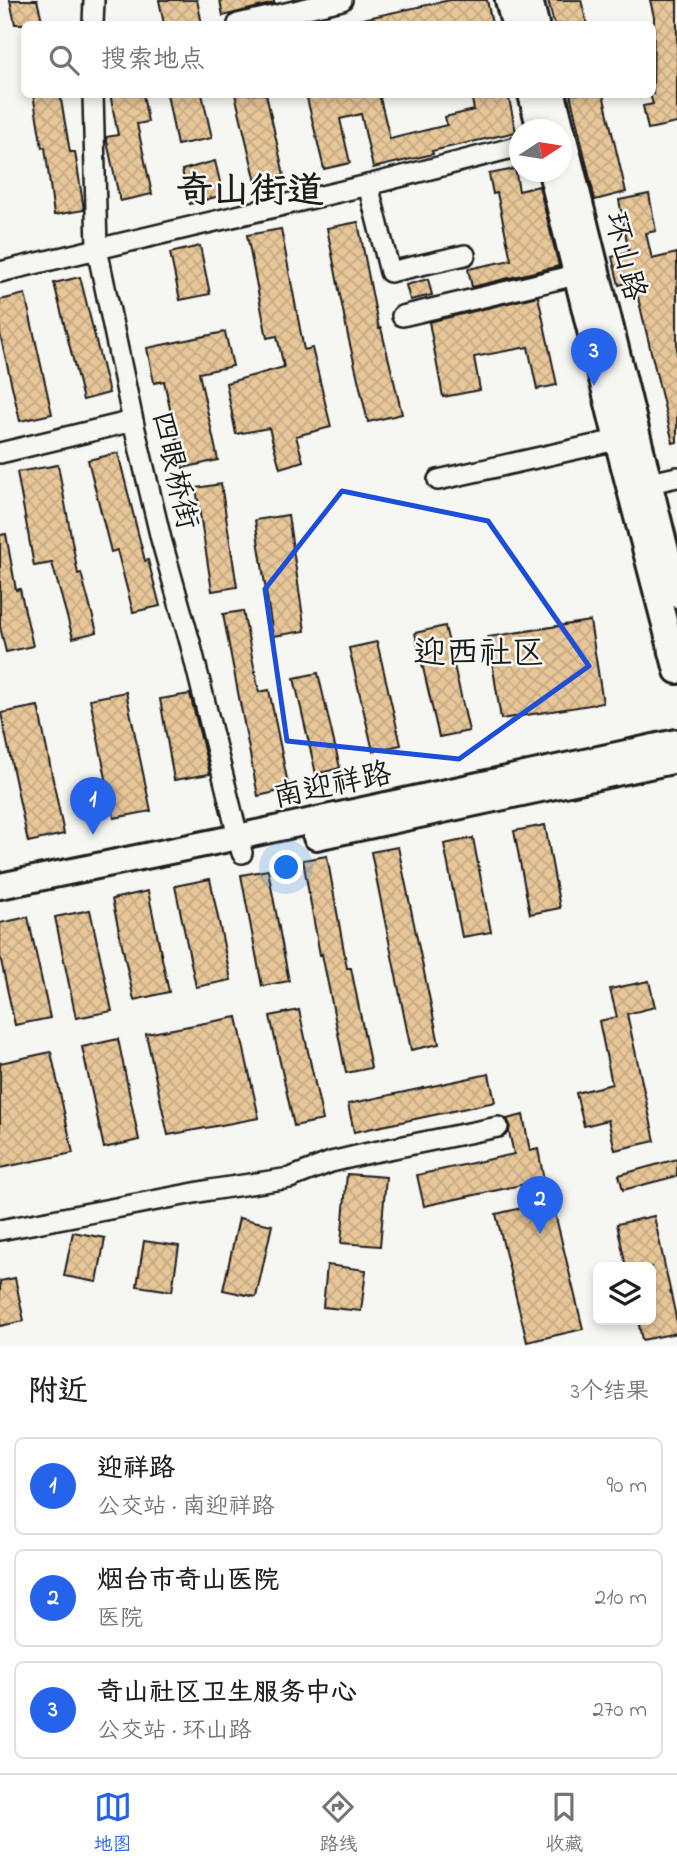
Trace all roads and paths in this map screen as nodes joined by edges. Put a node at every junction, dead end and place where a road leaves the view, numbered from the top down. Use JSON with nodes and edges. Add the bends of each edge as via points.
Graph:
{"nodes":[{"id":1,"x":94,"y":0,"type":"edge"},
{"id":2,"x":342,"y":0,"type":"edge"},
{"id":3,"x":508,"y":0,"type":"edge"},
{"id":4,"x":530,"y":0,"type":"edge"},
{"id":5,"x":93,"y":21,"type":"edge"},
{"id":6,"x":251,"y":21,"type":"edge"},
{"id":7,"x":513,"y":21,"type":"edge"},
{"id":8,"x":535,"y":21,"type":"edge"},
{"id":9,"x":93,"y":98,"type":"edge"},
{"id":10,"x":533,"y":98,"type":"edge"},
{"id":11,"x":554,"y":98,"type":"edge"},
{"id":12,"x":546,"y":119,"type":"edge"},
{"id":13,"x":555,"y":119,"type":"edge"},
{"id":14,"x":509,"y":149,"type":"edge"},
{"id":15,"x":553,"y":182,"type":"edge"},
{"id":16,"x":566,"y":182,"type":"edge"},
{"id":17,"x":368,"y":185,"type":"junction"},
{"id":18,"x":97,"y":249,"type":"junction"},
{"id":19,"x":465,"y":255,"type":"dead end"},
{"id":20,"x":0,"y":272,"type":"edge"},
{"id":21,"x":576,"y":275,"type":"junction"},
{"id":22,"x":402,"y":316,"type":"dead end"},
{"id":23,"x":133,"y":421,"type":"junction"},
{"id":24,"x":627,"y":438,"type":"junction"},
{"id":25,"x":0,"y":453,"type":"edge"},
{"id":26,"x":677,"y":477,"type":"edge"},
{"id":27,"x":438,"y":480,"type":"dead end"},
{"id":28,"x":640,"y":486,"type":"junction"},
{"id":29,"x":677,"y":595,"type":"edge"},
{"id":30,"x":677,"y":671,"type":"edge"},
{"id":31,"x":677,"y":742,"type":"edge"},
{"id":32,"x":677,"y":760,"type":"edge"},
{"id":33,"x":240,"y":845,"type":"junction"},
{"id":34,"x":0,"y":886,"type":"edge"},
{"id":35,"x":0,"y":902,"type":"edge"},
{"id":36,"x":498,"y":1127,"type":"dead end"},
{"id":37,"x":0,"y":1230,"type":"edge"}],
"edges":[{"from":1,"to":5,"type":"street"},
{"from":2,"to":6,"type":"street"},
{"from":3,"to":7,"type":"main road"},
{"from":4,"to":8,"type":"main road"},
{"from":9,"to":18,"type":"street","name":"四眼桥街"},
{"from":10,"to":12,"type":"main road","name":"环山路"},
{"from":11,"to":13,"type":"main road","name":"环山路"},
{"from":14,"to":17,"type":"street"},
{"from":15,"to":21,"type":"main road","name":"环山路"},
{"from":16,"to":24,"type":"main road","name":"环山路"},
{"from":17,"to":18,"type":"street"},
{"from":17,"to":19,"type":"street","via":[[390,272]]},
{"from":18,"to":20,"type":"street"},
{"from":18,"to":23,"type":"street","name":"四眼桥街"},
{"from":21,"to":22,"type":"street"},
{"from":21,"to":24,"type":"main road","name":"环山路"},
{"from":23,"to":25,"type":"street"},
{"from":23,"to":33,"type":"street","name":"四眼桥街"},
{"from":24,"to":27,"type":"street"},
{"from":24,"to":28,"type":"main road","name":"环山路"},
{"from":26,"to":28,"type":"street"},
{"from":28,"to":29,"type":"main road","name":"环山路"},
{"from":28,"to":30,"type":"main road","name":"环山路"},
{"from":31,"to":33,"type":"main road","name":"南迎祥路"},
{"from":32,"to":33,"type":"main road","name":"南迎祥路"},
{"from":33,"to":34,"type":"main road","name":"南迎祥路"},
{"from":33,"to":35,"type":"main road","name":"南迎祥路"},
{"from":36,"to":37,"type":"street","via":[[331,1162],[290,1178]]}]}
